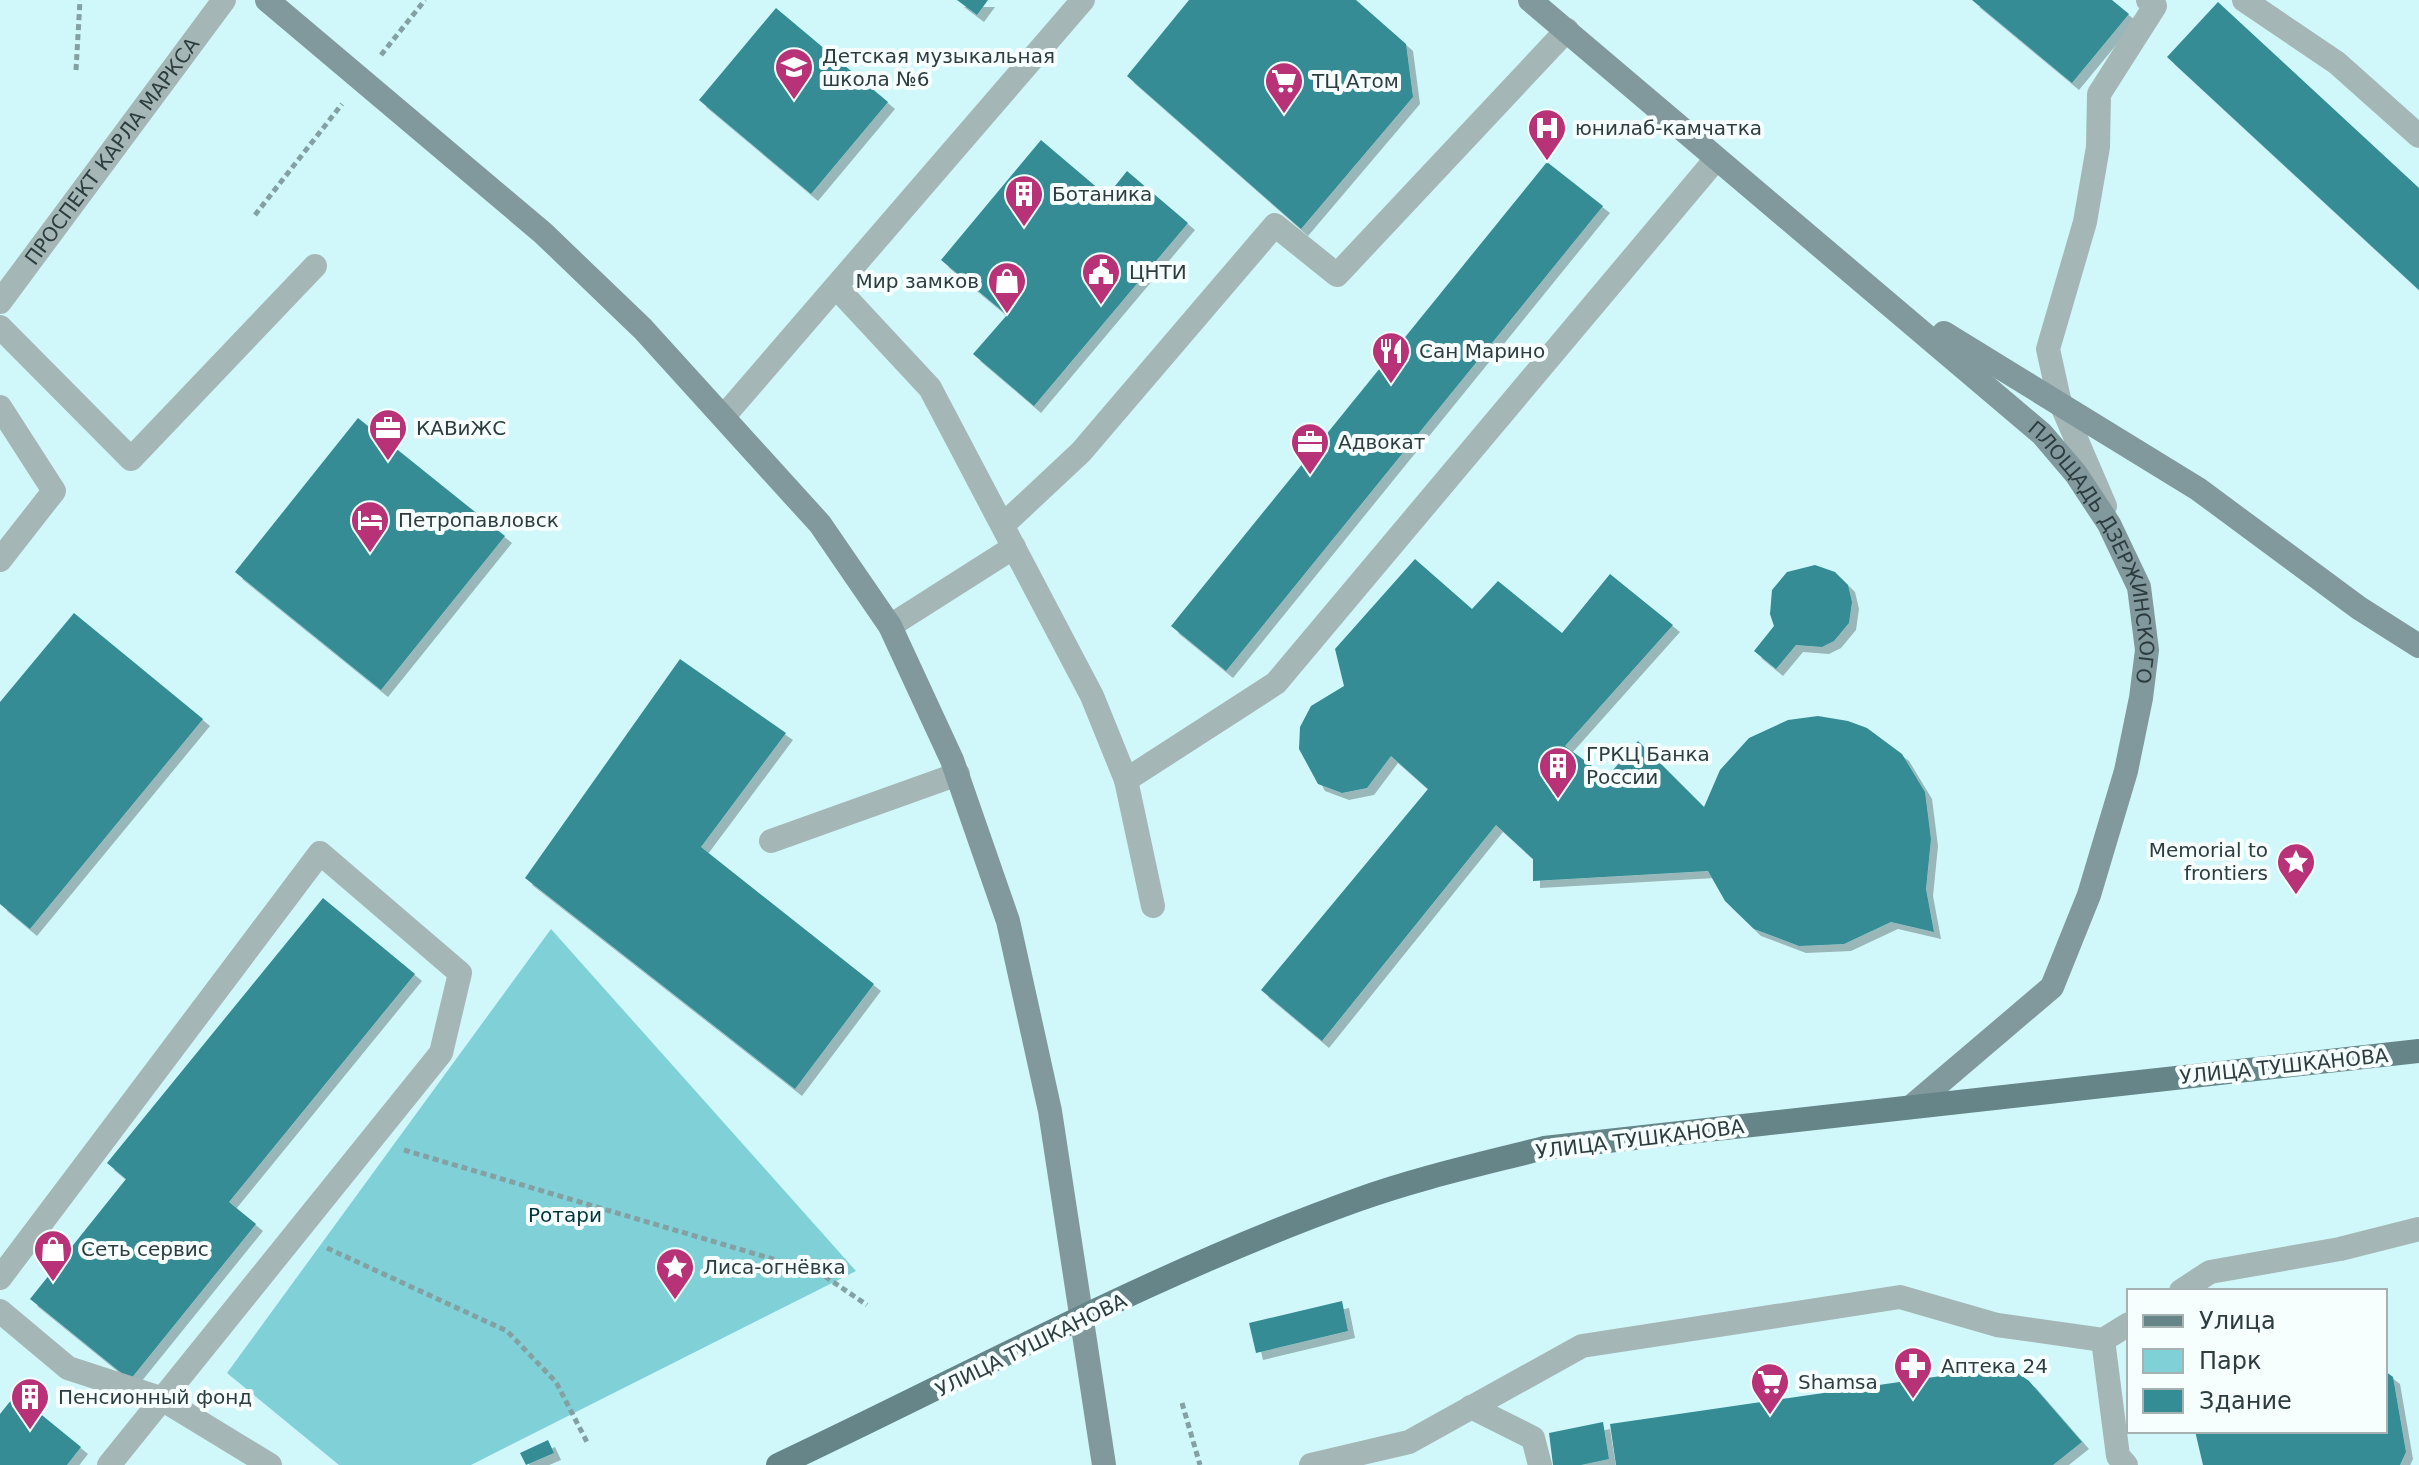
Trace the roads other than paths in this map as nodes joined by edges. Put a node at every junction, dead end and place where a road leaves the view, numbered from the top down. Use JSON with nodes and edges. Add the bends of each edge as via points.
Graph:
{"nodes":[{"id":1,"x":224,"y":0,"type":"edge"},
{"id":2,"x":267,"y":0,"type":"edge"},
{"id":3,"x":1083,"y":0,"type":"edge"},
{"id":4,"x":1530,"y":0,"type":"edge"},
{"id":5,"x":2244,"y":0,"type":"edge"},
{"id":6,"x":2155,"y":2,"type":"edge"},
{"id":7,"x":1567,"y":30,"type":"junction"},
{"id":8,"x":2419,"y":136,"type":"edge"},
{"id":9,"x":1716,"y":159,"type":"junction"},
{"id":10,"x":315,"y":266,"type":"dead end"},
{"id":11,"x":1868,"y":285,"type":"junction"},
{"id":12,"x":836,"y":287,"type":"junction"},
{"id":13,"x":0,"y":302,"type":"edge"},
{"id":14,"x":0,"y":327,"type":"edge"},
{"id":15,"x":2062,"y":406,"type":"junction"},
{"id":16,"x":0,"y":407,"type":"edge"},
{"id":17,"x":725,"y":415,"type":"junction"},
{"id":18,"x":1008,"y":536,"type":"junction"},
{"id":19,"x":2125,"y":553,"type":"junction"},
{"id":20,"x":0,"y":560,"type":"edge"},
{"id":21,"x":890,"y":626,"type":"junction"},
{"id":22,"x":2419,"y":646,"type":"edge"},
{"id":23,"x":958,"y":774,"type":"junction"},
{"id":24,"x":1126,"y":780,"type":"junction"},
{"id":25,"x":771,"y":841,"type":"dead end"},
{"id":26,"x":1153,"y":906,"type":"dead end"},
{"id":27,"x":2419,"y":1051,"type":"edge"},
{"id":28,"x":1911,"y":1107,"type":"junction"},
{"id":29,"x":2419,"y":1229,"type":"edge"},
{"id":30,"x":0,"y":1278,"type":"edge"},
{"id":31,"x":2184,"y":1289,"type":"edge"},
{"id":32,"x":0,"y":1311,"type":"edge"},
{"id":33,"x":1081,"y":1319,"type":"junction"},
{"id":34,"x":2127,"y":1325,"type":"edge"},
{"id":35,"x":2103,"y":1340,"type":"junction"},
{"id":36,"x":160,"y":1398,"type":"junction"},
{"id":37,"x":1471,"y":1407,"type":"junction"},
{"id":38,"x":1317,"y":1464,"type":"edge"},
{"id":39,"x":109,"y":1465,"type":"edge"},
{"id":40,"x":270,"y":1465,"type":"edge"},
{"id":41,"x":778,"y":1465,"type":"edge"},
{"id":42,"x":1104,"y":1465,"type":"edge"},
{"id":43,"x":1540,"y":1465,"type":"edge"},
{"id":44,"x":2126,"y":1465,"type":"edge"}],
"edges":[{"from":1,"to":13,"type":"street","name":"ПРОСПЕКТ КАРЛА МАРКСА"},
{"from":2,"to":17,"type":"main road","via":[[543,233]]},
{"from":3,"to":12,"type":"street"},
{"from":4,"to":7,"type":"main road"},
{"from":5,"to":8,"type":"street","via":[[2337,63]]},
{"from":6,"to":15,"type":"street","via":[[2099,94],[2098,147],[2085,222],[2048,349]]},
{"from":7,"to":9,"type":"main road"},
{"from":7,"to":18,"type":"street","via":[[1337,275],[1275,225]]},
{"from":9,"to":11,"type":"main road"},
{"from":9,"to":24,"type":"street","via":[[1276,683]]},
{"from":10,"to":14,"type":"street","via":[[131,459]]},
{"from":11,"to":15,"type":"main road"},
{"from":11,"to":19,"type":"main road","name":"ПЛОЩАДЬ ДЗЕРЖИНСКОГО","via":[[2042,434],[2076,474]]},
{"from":12,"to":17,"type":"street"},
{"from":12,"to":18,"type":"street","via":[[930,388]]},
{"from":15,"to":19,"type":"street"},
{"from":15,"to":22,"type":"main road","via":[[2198,489]]},
{"from":16,"to":20,"type":"street","via":[[54,491]]},
{"from":17,"to":21,"type":"main road","via":[[829,535]]},
{"from":18,"to":21,"type":"street"},
{"from":18,"to":24,"type":"street","via":[[1092,696]]},
{"from":19,"to":28,"type":"main road","name":"ПЛОЩАДЬ ДЗЕРЖИНСКОГО","via":[[2139,587],[2147,650],[2126,771],[2089,895],[2052,987]]},
{"from":21,"to":23,"type":"main road"},
{"from":23,"to":25,"type":"street"},
{"from":23,"to":33,"type":"main road","via":[[1008,921],[1056,1142]]},
{"from":24,"to":26,"type":"street"},
{"from":27,"to":28,"type":"main road","name":"УЛИЦА ТУШКАНОВА"},
{"from":28,"to":33,"type":"main road","name":"УЛИЦА ТУШКАНОВА","via":[[1544,1148],[1452,1171],[1286,1227]]},
{"from":29,"to":31,"type":"street","via":[[2210,1272]]},
{"from":30,"to":36,"type":"street","via":[[320,853],[460,973],[441,1053]]},
{"from":32,"to":36,"type":"street","via":[[68,1368]]},
{"from":33,"to":41,"type":"main road","name":"УЛИЦА ТУШКАНОВА"},
{"from":33,"to":42,"type":"main road"},
{"from":34,"to":35,"type":"street"},
{"from":35,"to":37,"type":"street","via":[[1997,1325],[1900,1297],[1582,1346]]},
{"from":35,"to":44,"type":"street","via":[[2118,1456]]},
{"from":36,"to":39,"type":"street"},
{"from":36,"to":40,"type":"street"},
{"from":37,"to":38,"type":"street","via":[[1409,1442]]},
{"from":37,"to":43,"type":"street","via":[[1533,1438]]}]}
